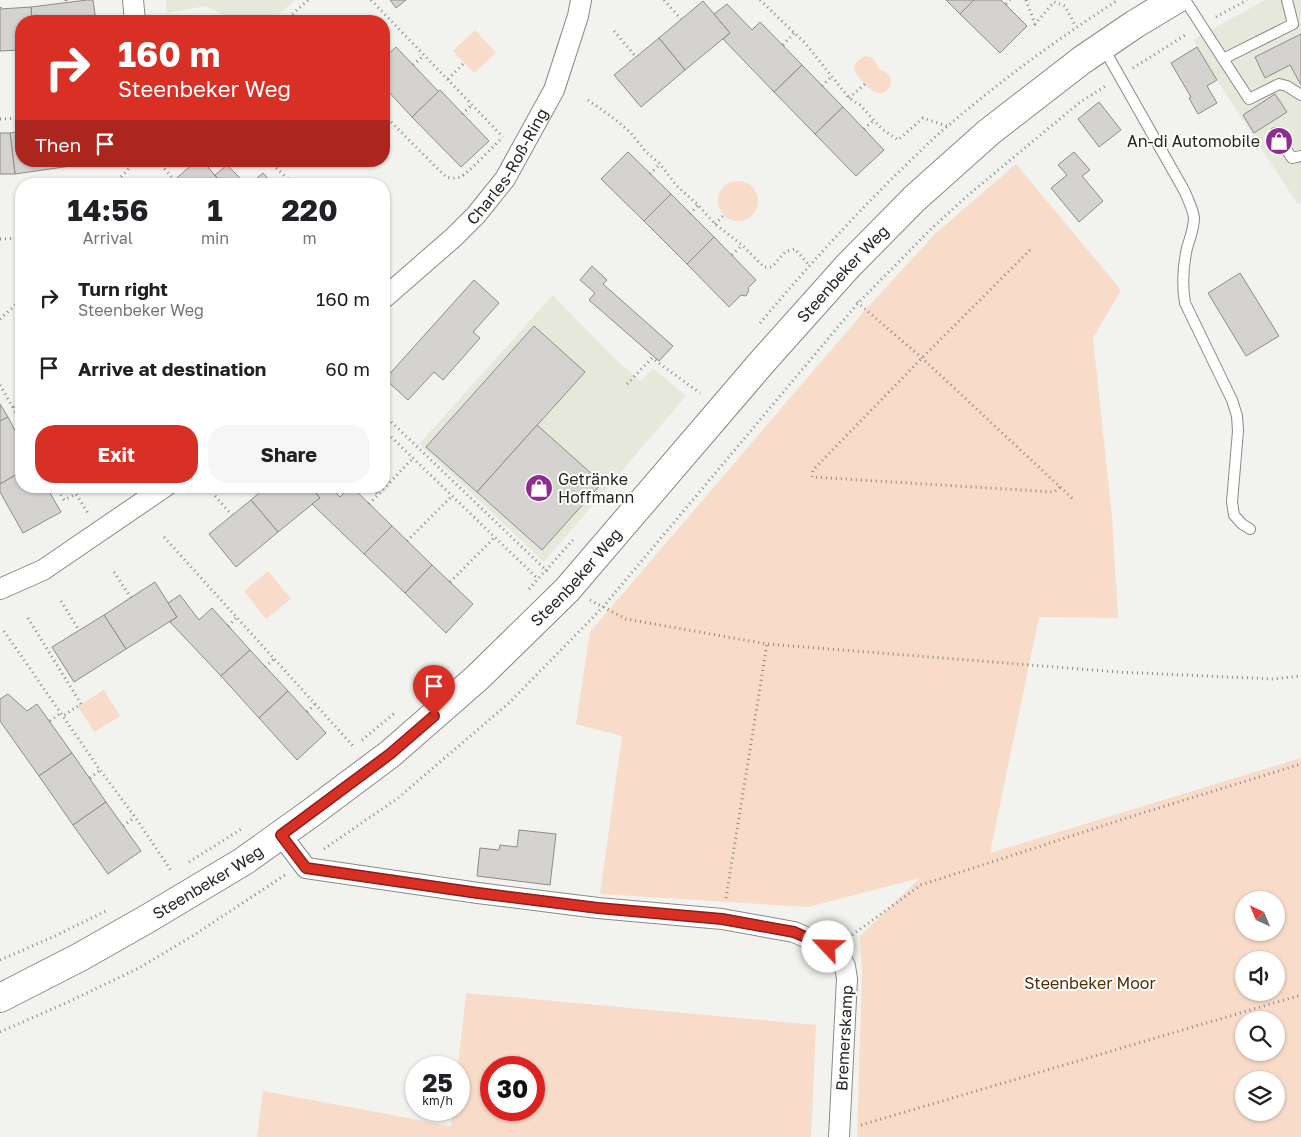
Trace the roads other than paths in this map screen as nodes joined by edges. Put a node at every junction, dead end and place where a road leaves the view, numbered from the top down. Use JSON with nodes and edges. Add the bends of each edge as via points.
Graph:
{"nodes":[{"id":1,"x":133,"y":0,"type":"edge"},
{"id":2,"x":581,"y":0,"type":"edge"},
{"id":3,"x":1175,"y":0,"type":"edge"},
{"id":4,"x":1185,"y":0,"type":"edge"},
{"id":5,"x":1287,"y":0,"type":"edge"},
{"id":6,"x":134,"y":15,"type":"edge"},
{"id":7,"x":1103,"y":46,"type":"junction"},
{"id":8,"x":1223,"y":59,"type":"junction"},
{"id":9,"x":1301,"y":95,"type":"edge"},
{"id":10,"x":1275,"y":133,"type":"dead end"},
{"id":11,"x":1301,"y":156,"type":"edge"},
{"id":12,"x":390,"y":293,"type":"edge"},
{"id":13,"x":156,"y":493,"type":"edge"},
{"id":14,"x":1250,"y":529,"type":"dead end"},
{"id":15,"x":0,"y":589,"type":"edge"},
{"id":16,"x":281,"y":835,"type":"junction"},
{"id":17,"x":0,"y":998,"type":"edge"},
{"id":18,"x":839,"y":1134,"type":"edge"}],
"edges":[{"from":1,"to":6,"type":"street"},
{"from":2,"to":12,"type":"street","name":"Charles-Roß-Ring","via":[[554,90],[505,179],[476,215]]},
{"from":3,"to":7,"type":"main road","name":"Steenbeker Weg"},
{"from":4,"to":8,"type":"lane"},
{"from":5,"to":8,"type":"lane","via":[[1294,24]]},
{"from":7,"to":14,"type":"lane","via":[[1185,192],[1194,216],[1183,288],[1185,303],[1237,416],[1232,502],[1234,514]]},
{"from":7,"to":16,"type":"main road","name":"Steenbeker Weg","via":[[989,132],[914,199],[763,361],[567,590],[477,678],[390,754]]},
{"from":8,"to":9,"type":"lane","via":[[1249,99],[1279,84]]},
{"from":10,"to":11,"type":"lane","via":[[1292,158]]},
{"from":13,"to":15,"type":"street","via":[[43,570]]},
{"from":16,"to":17,"type":"main road","name":"Steenbeker Weg","via":[[147,919]]},
{"from":16,"to":18,"type":"street","name":"Bremerskamp","via":[[306,868],[598,908],[722,919],[794,932],[837,951],[847,980]]}]}
